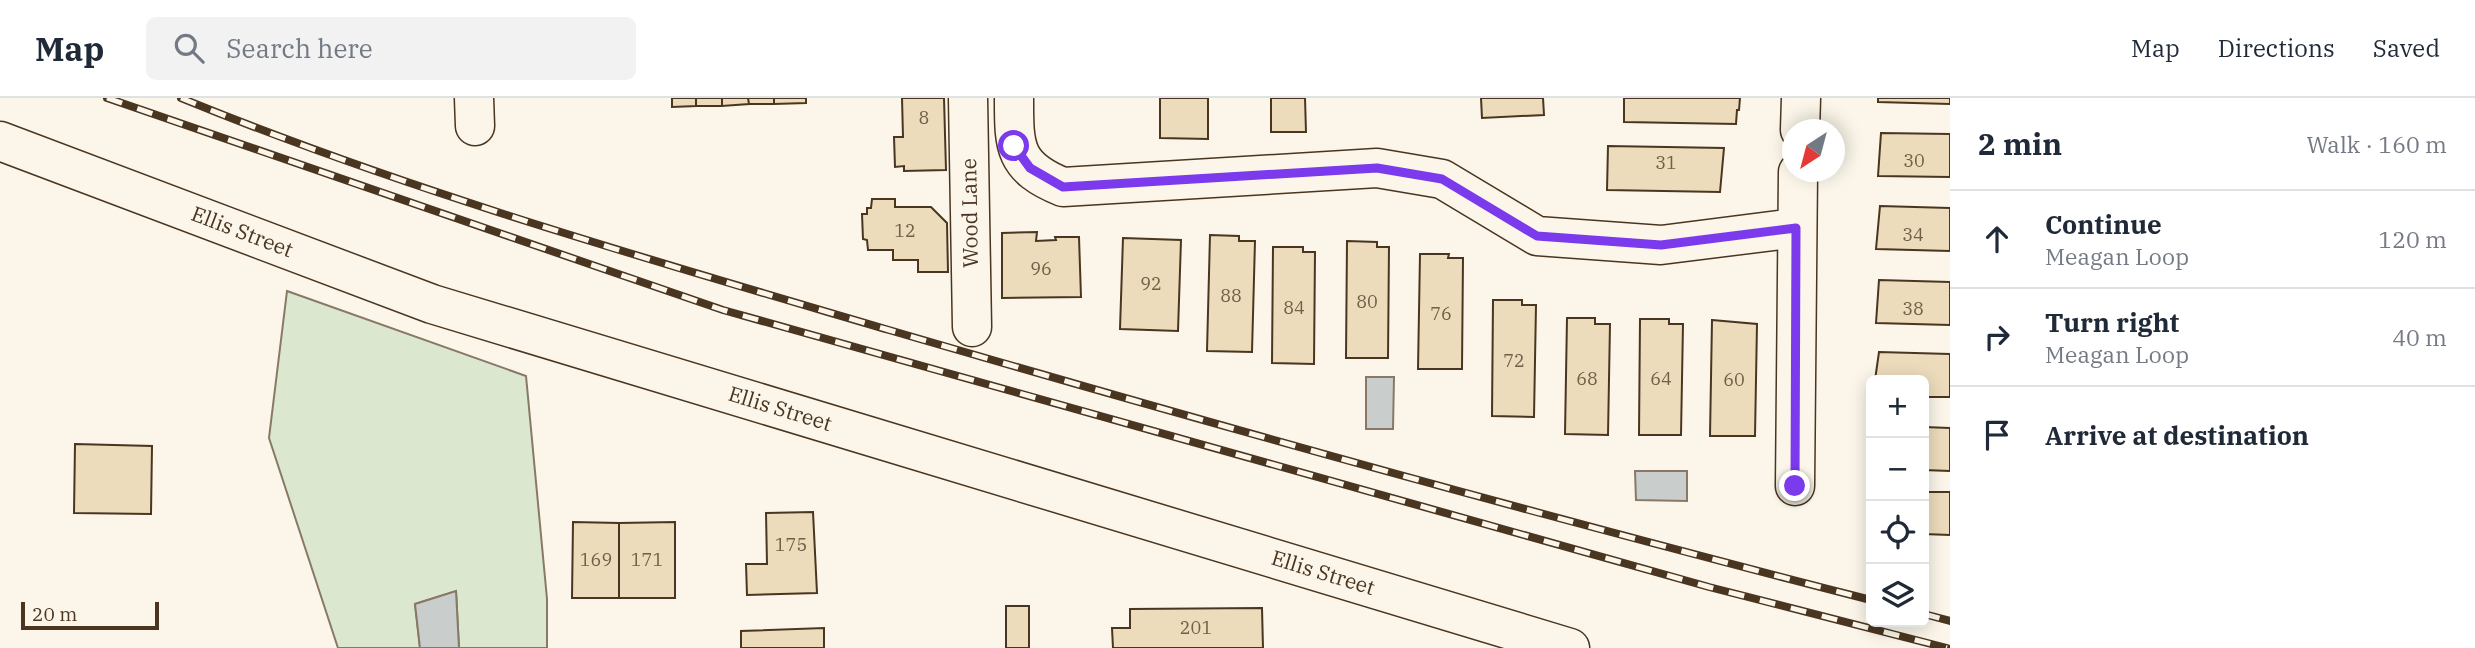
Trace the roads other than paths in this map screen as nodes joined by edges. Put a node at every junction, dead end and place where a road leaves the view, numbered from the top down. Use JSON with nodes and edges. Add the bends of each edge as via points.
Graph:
{"nodes":[{"id":1,"x":968,"y":98,"type":"edge"},
{"id":2,"x":1014,"y":98,"type":"edge"},
{"id":3,"x":1801,"y":98,"type":"edge"},
{"id":4,"x":1800,"y":119,"type":"edge"},
{"id":5,"x":0,"y":141,"type":"edge"},
{"id":6,"x":1798,"y":182,"type":"edge"},
{"id":7,"x":1796,"y":228,"type":"junction"},
{"id":8,"x":972,"y":327,"type":"dead end"},
{"id":9,"x":1795,"y":486,"type":"dead end"},
{"id":10,"x":1570,"y":648,"type":"edge"}],
"edges":[{"from":1,"to":8,"type":"street","name":"Wood Lane"},
{"from":2,"to":7,"type":"street","via":[[1014,146],[1030,168],[1063,187],[1377,168],[1442,179],[1537,236],[1661,245]]},
{"from":3,"to":4,"type":"street"},
{"from":5,"to":10,"type":"street","name":"Ellis Street","via":[[432,304]]},
{"from":6,"to":7,"type":"street"},
{"from":7,"to":9,"type":"street"}]}
